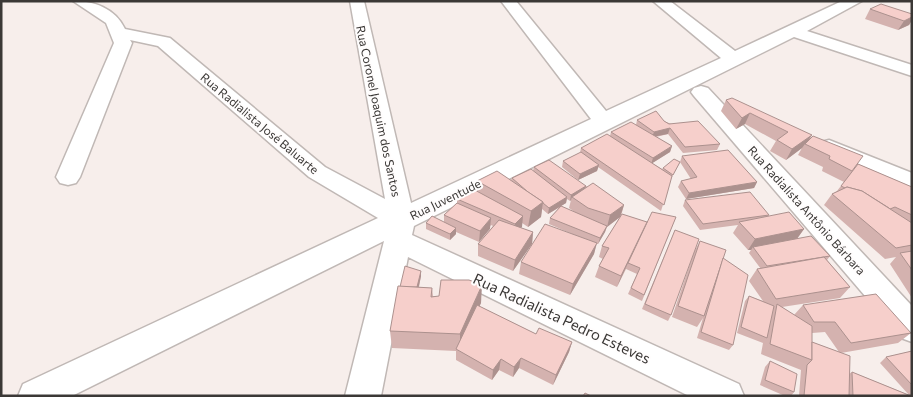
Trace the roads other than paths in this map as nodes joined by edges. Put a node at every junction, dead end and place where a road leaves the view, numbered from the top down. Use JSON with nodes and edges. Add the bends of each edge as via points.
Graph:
{"nodes":[{"id":1,"x":80,"y":1,"type":"edge"},
{"id":2,"x":357,"y":1,"type":"edge"},
{"id":3,"x":508,"y":1,"type":"edge"},
{"id":4,"x":660,"y":1,"type":"edge"},
{"id":5,"x":855,"y":1,"type":"edge"},
{"id":6,"x":795,"y":32,"type":"junction"},
{"id":7,"x":121,"y":38,"type":"junction"},
{"id":8,"x":735,"y":60,"type":"junction"},
{"id":9,"x":912,"y":71,"type":"edge"},
{"id":10,"x":692,"y":88,"type":"junction"},
{"id":11,"x":747,"y":112,"type":"edge"},
{"id":12,"x":604,"y":122,"type":"junction"},
{"id":13,"x":811,"y":139,"type":"edge"},
{"id":14,"x":68,"y":177,"type":"dead end"},
{"id":15,"x":912,"y":182,"type":"edge"},
{"id":16,"x":399,"y":230,"type":"junction"},
{"id":17,"x":912,"y":328,"type":"edge"},
{"id":18,"x":35,"y":396,"type":"edge"},
{"id":19,"x":363,"y":396,"type":"edge"},
{"id":20,"x":727,"y":396,"type":"edge"}],
"edges":[{"from":1,"to":7,"type":"street","via":[[114,20]]},
{"from":2,"to":16,"type":"street","name":"Rua Coronel Joaquim dos Santos"},
{"from":3,"to":12,"type":"street"},
{"from":4,"to":8,"type":"street"},
{"from":5,"to":6,"type":"street","name":"Rua Juventude"},
{"from":6,"to":8,"type":"street","name":"Rua Juventude"},
{"from":6,"to":9,"type":"street"},
{"from":7,"to":14,"type":"street"},
{"from":7,"to":16,"type":"street","name":"Rua Radialista José Baluarte","via":[[164,42],[317,172]]},
{"from":8,"to":10,"type":"street","name":"Rua Juventude"},
{"from":10,"to":11,"type":"street"},
{"from":10,"to":12,"type":"street","name":"Rua Juventude"},
{"from":10,"to":17,"type":"street","name":"Rua Radialista Antônio Bárbara"},
{"from":12,"to":16,"type":"street","name":"Rua Juventude"},
{"from":13,"to":15,"type":"street"},
{"from":16,"to":18,"type":"street","name":"Rua Juventude"},
{"from":16,"to":19,"type":"street","name":"Rua Coronel Joaquim dos Santos"},
{"from":16,"to":20,"type":"street","name":"Rua Radialista Pedro Esteves"}]}
